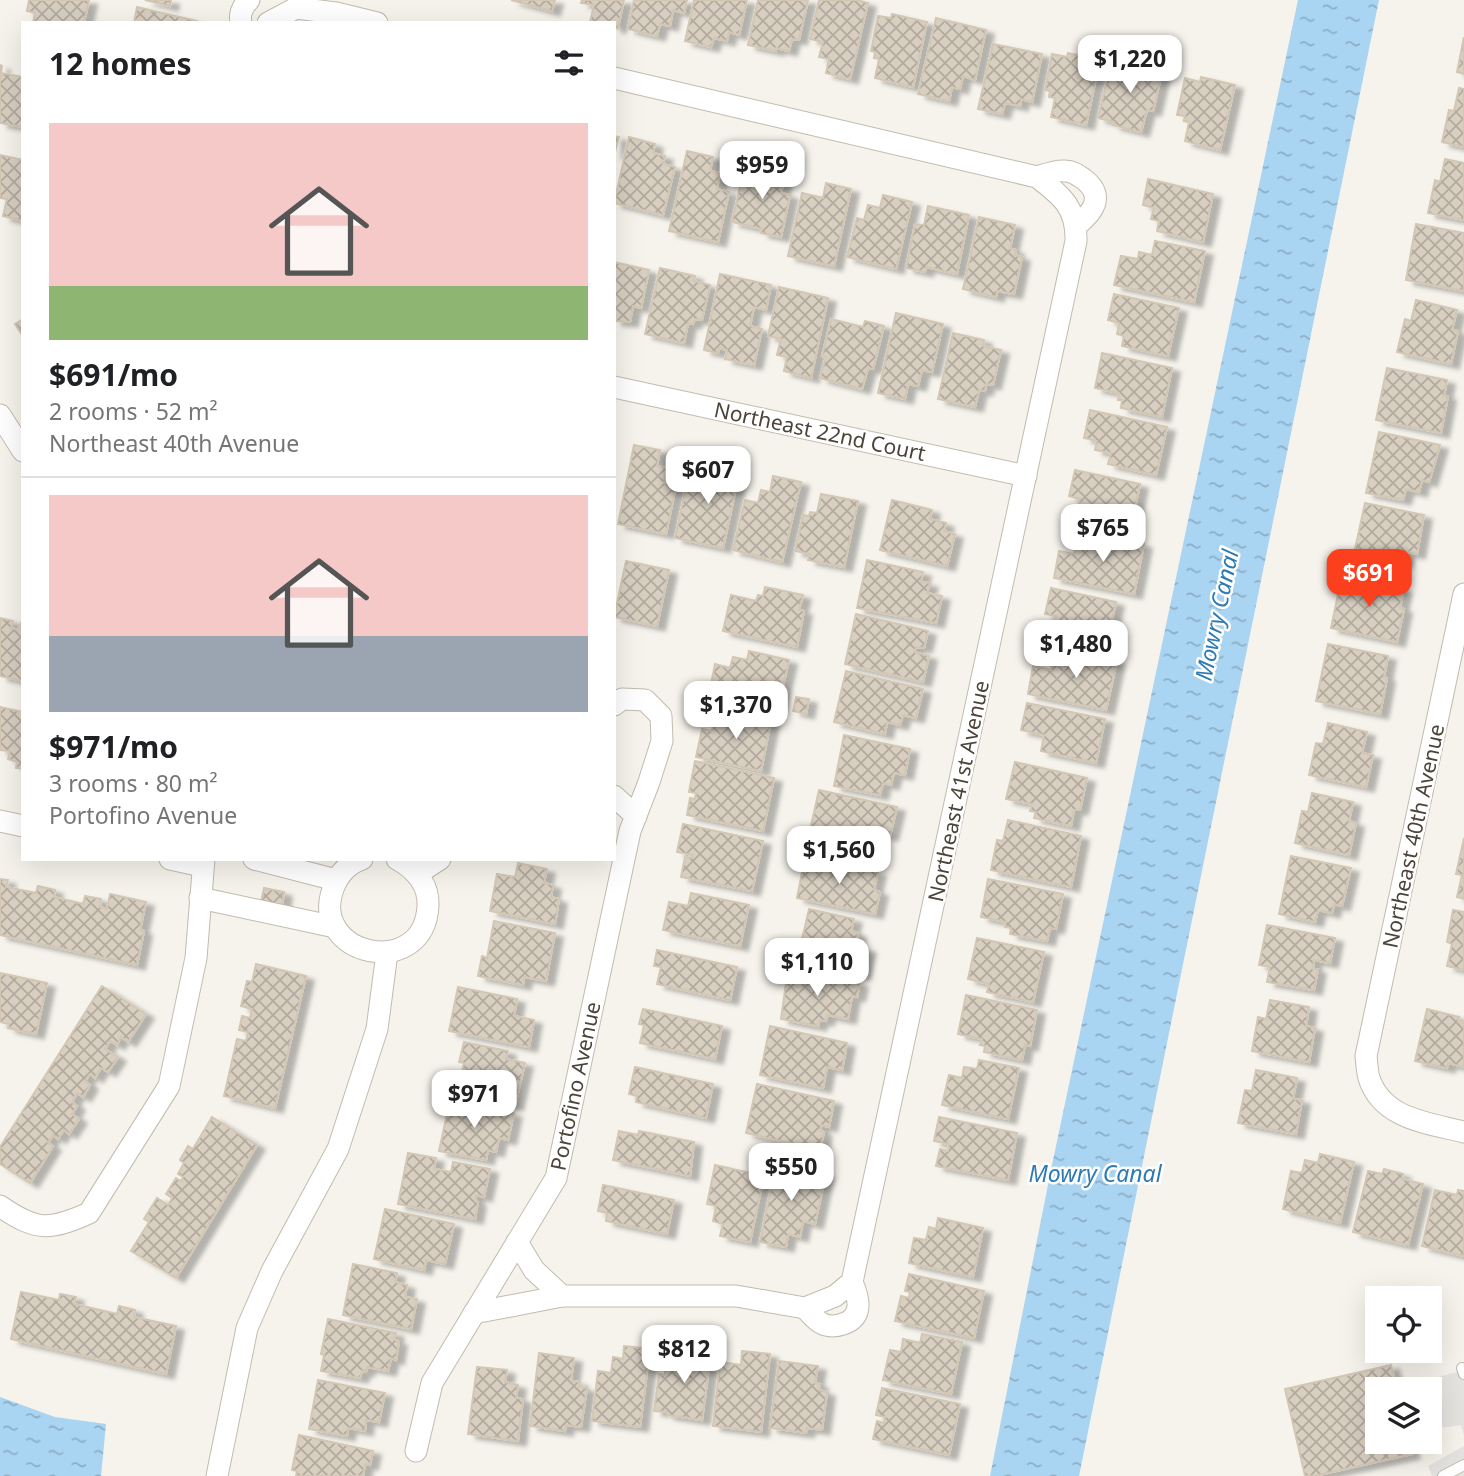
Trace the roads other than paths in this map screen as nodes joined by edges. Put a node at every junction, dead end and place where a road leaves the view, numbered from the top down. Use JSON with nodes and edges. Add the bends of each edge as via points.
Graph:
{"nodes":[{"id":1,"x":248,"y":0,"type":"edge"},
{"id":2,"x":292,"y":4,"type":"edge"},
{"id":3,"x":241,"y":21,"type":"edge"},
{"id":4,"x":269,"y":21,"type":"edge"},
{"id":5,"x":369,"y":21,"type":"edge"},
{"id":6,"x":616,"y":78,"type":"edge"},
{"id":7,"x":1037,"y":177,"type":"junction"},
{"id":8,"x":1077,"y":225,"type":"junction"},
{"id":9,"x":616,"y":387,"type":"edge"},
{"id":10,"x":0,"y":415,"type":"edge"},
{"id":11,"x":21,"y":448,"type":"edge"},
{"id":12,"x":1026,"y":476,"type":"junction"},
{"id":13,"x":1464,"y":594,"type":"edge"},
{"id":14,"x":616,"y":704,"type":"edge"},
{"id":15,"x":616,"y":798,"type":"edge"},
{"id":16,"x":636,"y":816,"type":"junction"},
{"id":17,"x":0,"y":821,"type":"edge"},
{"id":18,"x":21,"y":826,"type":"edge"},
{"id":19,"x":262,"y":861,"type":"edge"},
{"id":20,"x":359,"y":861,"type":"edge"},
{"id":21,"x":400,"y":861,"type":"edge"},
{"id":22,"x":437,"y":861,"type":"edge"},
{"id":23,"x":203,"y":863,"type":"edge"},
{"id":24,"x":417,"y":874,"type":"junction"},
{"id":25,"x":336,"y":880,"type":"junction"},
{"id":26,"x":200,"y":898,"type":"junction"},
{"id":27,"x":335,"y":927,"type":"junction"},
{"id":28,"x":387,"y":953,"type":"junction"},
{"id":29,"x":1464,"y":1132,"type":"edge"},
{"id":30,"x":0,"y":1206,"type":"edge"},
{"id":31,"x":517,"y":1242,"type":"junction"},
{"id":32,"x":852,"y":1282,"type":"junction"},
{"id":33,"x":562,"y":1296,"type":"junction"},
{"id":34,"x":805,"y":1308,"type":"junction"},
{"id":35,"x":474,"y":1313,"type":"junction"},
{"id":36,"x":416,"y":1451,"type":"dead end"},
{"id":37,"x":1464,"y":1465,"type":"edge"},
{"id":38,"x":217,"y":1476,"type":"edge"},
{"id":39,"x":1443,"y":1476,"type":"edge"}],
"edges":[{"from":1,"to":3,"type":"street"},
{"from":2,"to":4,"type":"street"},
{"from":2,"to":5,"type":"street"},
{"from":6,"to":7,"type":"street"},
{"from":7,"to":8,"type":"street","via":[[1064,198]]},
{"from":7,"to":8,"type":"street","via":[[1068,171],[1089,183],[1096,192],[1096,206]]},
{"from":8,"to":12,"type":"street","name":"Northeast 41st Avenue"},
{"from":9,"to":12,"type":"street","name":"Northeast 22nd Court"},
{"from":10,"to":11,"type":"street"},
{"from":12,"to":32,"type":"street","name":"Northeast 41st Avenue"},
{"from":13,"to":29,"type":"street","name":"Northeast 40th Avenue","via":[[1366,1056],[1369,1078],[1380,1098],[1403,1117]]},
{"from":14,"to":16,"type":"street","name":"Portofino Avenue","via":[[622,699],[645,700],[661,716],[662,741]]},
{"from":15,"to":16,"type":"street"},
{"from":16,"to":31,"type":"street","name":"Portofino Avenue","via":[[556,1178]]},
{"from":17,"to":18,"type":"street"},
{"from":19,"to":25,"type":"street"},
{"from":20,"to":25,"type":"street"},
{"from":21,"to":24,"type":"street"},
{"from":22,"to":24,"type":"street"},
{"from":23,"to":26,"type":"street"},
{"from":24,"to":28,"type":"street","via":[[426,894],[422,929],[413,940]]},
{"from":25,"to":27,"type":"street","via":[[330,912]]},
{"from":26,"to":27,"type":"street"},
{"from":26,"to":30,"type":"street","via":[[196,958],[169,1086],[89,1213],[44,1227]]},
{"from":27,"to":28,"type":"street","via":[[357,948]]},
{"from":28,"to":38,"type":"street","via":[[377,1028],[338,1149],[272,1270],[247,1328]]},
{"from":31,"to":33,"type":"street","via":[[534,1269]]},
{"from":31,"to":35,"type":"street","name":"Portofino Avenue"},
{"from":32,"to":34,"type":"street","via":[[835,1296]]},
{"from":32,"to":34,"type":"street","name":"Northeast 41st Avenue","via":[[859,1297],[853,1320],[828,1326]]},
{"from":33,"to":34,"type":"street","via":[[736,1296]]},
{"from":33,"to":35,"type":"street"},
{"from":35,"to":36,"type":"street","name":"Portofino Avenue","via":[[432,1383]]},
{"from":37,"to":39,"type":"lane"}]}
